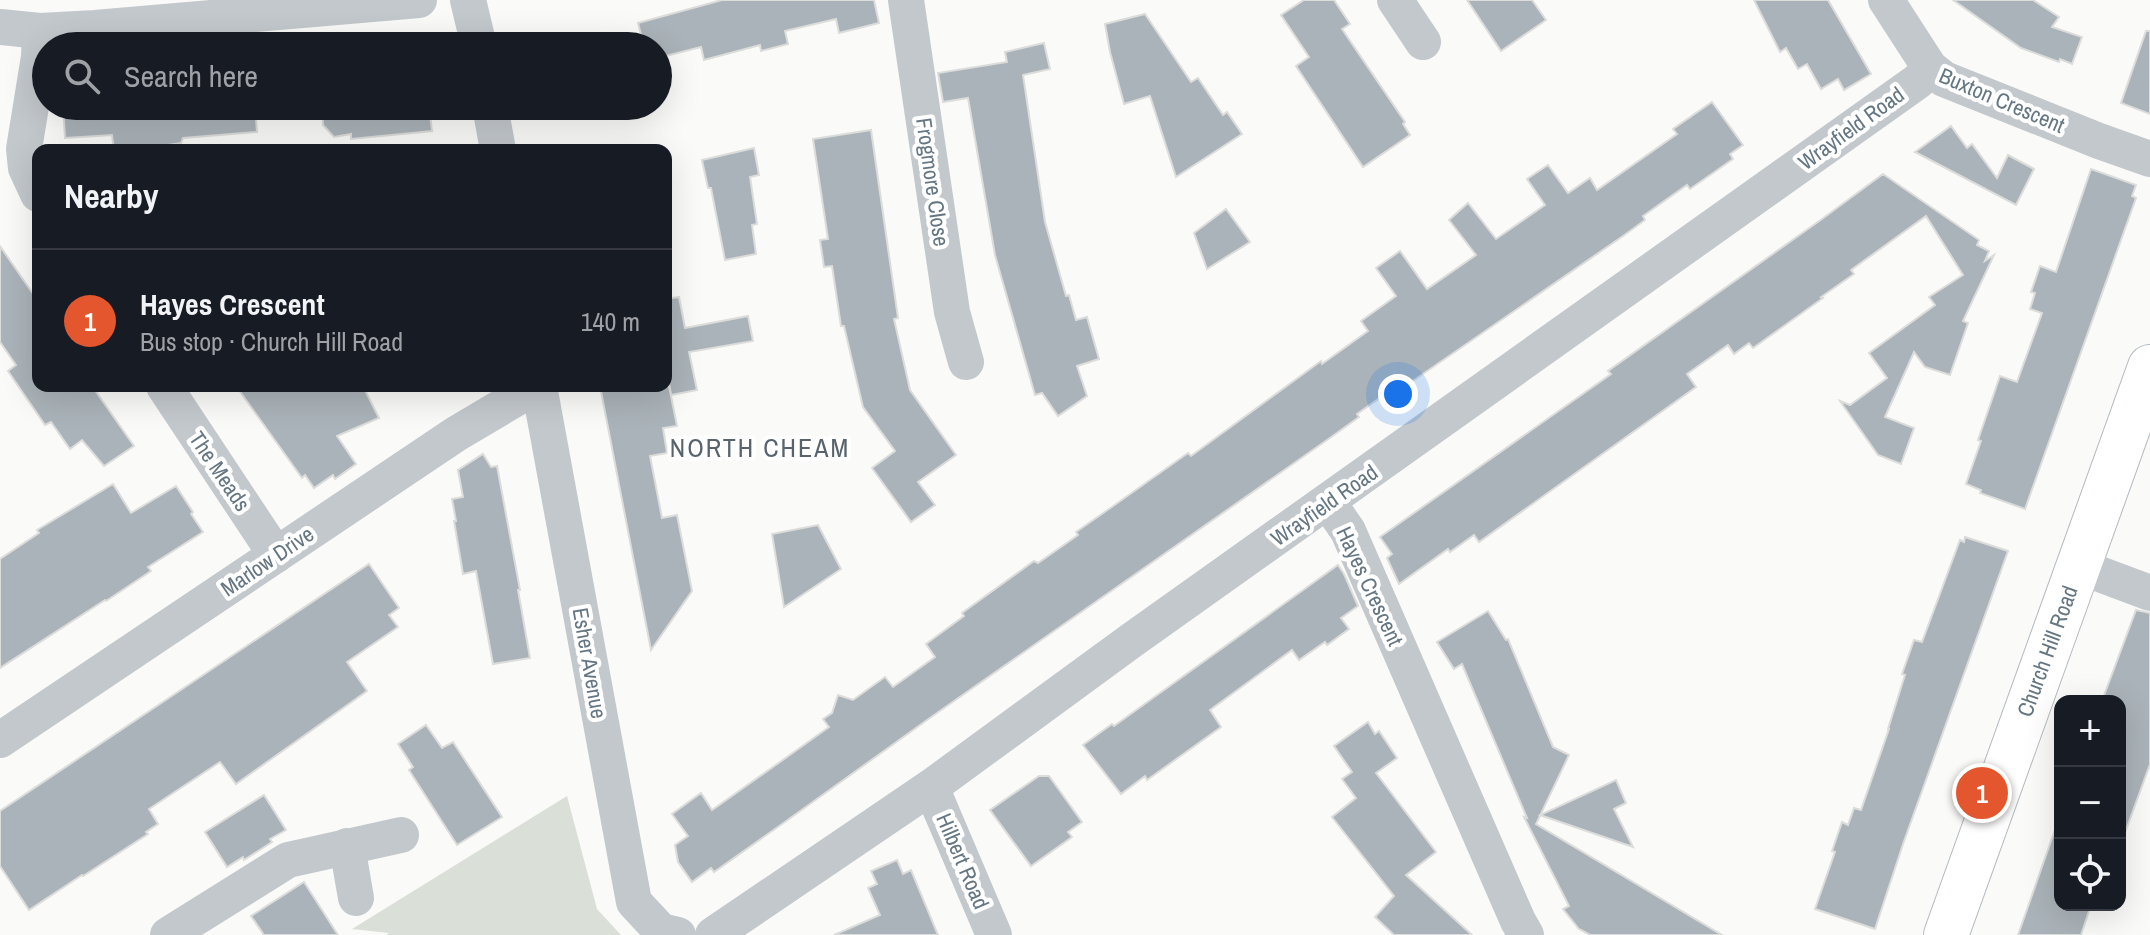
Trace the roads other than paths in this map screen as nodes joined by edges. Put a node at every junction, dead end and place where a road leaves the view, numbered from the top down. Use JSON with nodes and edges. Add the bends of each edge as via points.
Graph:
{"nodes":[{"id":1,"x":419,"y":0,"type":"edge"},
{"id":2,"x":468,"y":0,"type":"edge"},
{"id":3,"x":906,"y":0,"type":"edge"},
{"id":4,"x":1395,"y":0,"type":"edge"},
{"id":5,"x":1886,"y":0,"type":"edge"},
{"id":6,"x":0,"y":27,"type":"edge"},
{"id":7,"x":40,"y":31,"type":"joint"},
{"id":8,"x":476,"y":32,"type":"edge"},
{"id":9,"x":1423,"y":42,"type":"dead end"},
{"id":10,"x":1930,"y":68,"type":"junction"},
{"id":11,"x":32,"y":100,"type":"edge"},
{"id":12,"x":493,"y":120,"type":"edge"},
{"id":13,"x":497,"y":144,"type":"edge"},
{"id":14,"x":2150,"y":159,"type":"edge"},
{"id":15,"x":32,"y":181,"type":"edge"},
{"id":16,"x":966,"y":362,"type":"dead end"},
{"id":17,"x":2150,"y":367,"type":"edge"},
{"id":18,"x":168,"y":392,"type":"edge"},
{"id":19,"x":528,"y":392,"type":"edge"},
{"id":20,"x":539,"y":392,"type":"edge"},
{"id":21,"x":1328,"y":502,"type":"junction"},
{"id":22,"x":276,"y":555,"type":"junction"},
{"id":23,"x":2078,"y":566,"type":"junction"},
{"id":24,"x":2150,"y":593,"type":"edge"},
{"id":25,"x":0,"y":740,"type":"edge"},
{"id":26,"x":931,"y":787,"type":"junction"},
{"id":27,"x":401,"y":835,"type":"dead end"},
{"id":28,"x":347,"y":846,"type":"junction"},
{"id":29,"x":356,"y":898,"type":"dead end"},
{"id":30,"x":670,"y":933,"type":"edge"},
{"id":31,"x":168,"y":935,"type":"edge"},
{"id":32,"x":713,"y":935,"type":"edge"},
{"id":33,"x":994,"y":935,"type":"edge"},
{"id":34,"x":1526,"y":935,"type":"edge"},
{"id":35,"x":1946,"y":935,"type":"edge"}],
"edges":[{"from":1,"to":7,"type":"street"},
{"from":2,"to":8,"type":"street"},
{"from":3,"to":16,"type":"street","name":"Frogmore Close","via":[[952,312]]},
{"from":4,"to":9,"type":"street"},
{"from":5,"to":10,"type":"street","name":"Buxton Crescent"},
{"from":6,"to":7,"type":"street"},
{"from":10,"to":14,"type":"street","name":"Buxton Crescent","via":[[1959,86]]},
{"from":10,"to":21,"type":"street","name":"Wrayfield Road"},
{"from":11,"to":15,"type":"street","via":[[24,149]]},
{"from":12,"to":13,"type":"street"},
{"from":17,"to":23,"type":"street","name":"Church Hill Road"},
{"from":18,"to":22,"type":"street","name":"The Meads"},
{"from":19,"to":22,"type":"street","name":"Marlow Drive"},
{"from":20,"to":30,"type":"street","name":"Esher Avenue","via":[[634,902]]},
{"from":21,"to":26,"type":"street","name":"Wrayfield Road"},
{"from":21,"to":34,"type":"street","name":"Hayes Crescent","via":[[1348,531]]},
{"from":22,"to":25,"type":"street","name":"Marlow Drive"},
{"from":23,"to":24,"type":"street"},
{"from":23,"to":35,"type":"street","name":"Church Hill Road"},
{"from":26,"to":32,"type":"street","name":"Wrayfield Road"},
{"from":26,"to":33,"type":"street","name":"Hilbert Road"},
{"from":27,"to":28,"type":"street"},
{"from":28,"to":29,"type":"street"},
{"from":28,"to":31,"type":"street","via":[[288,860]]}]}
